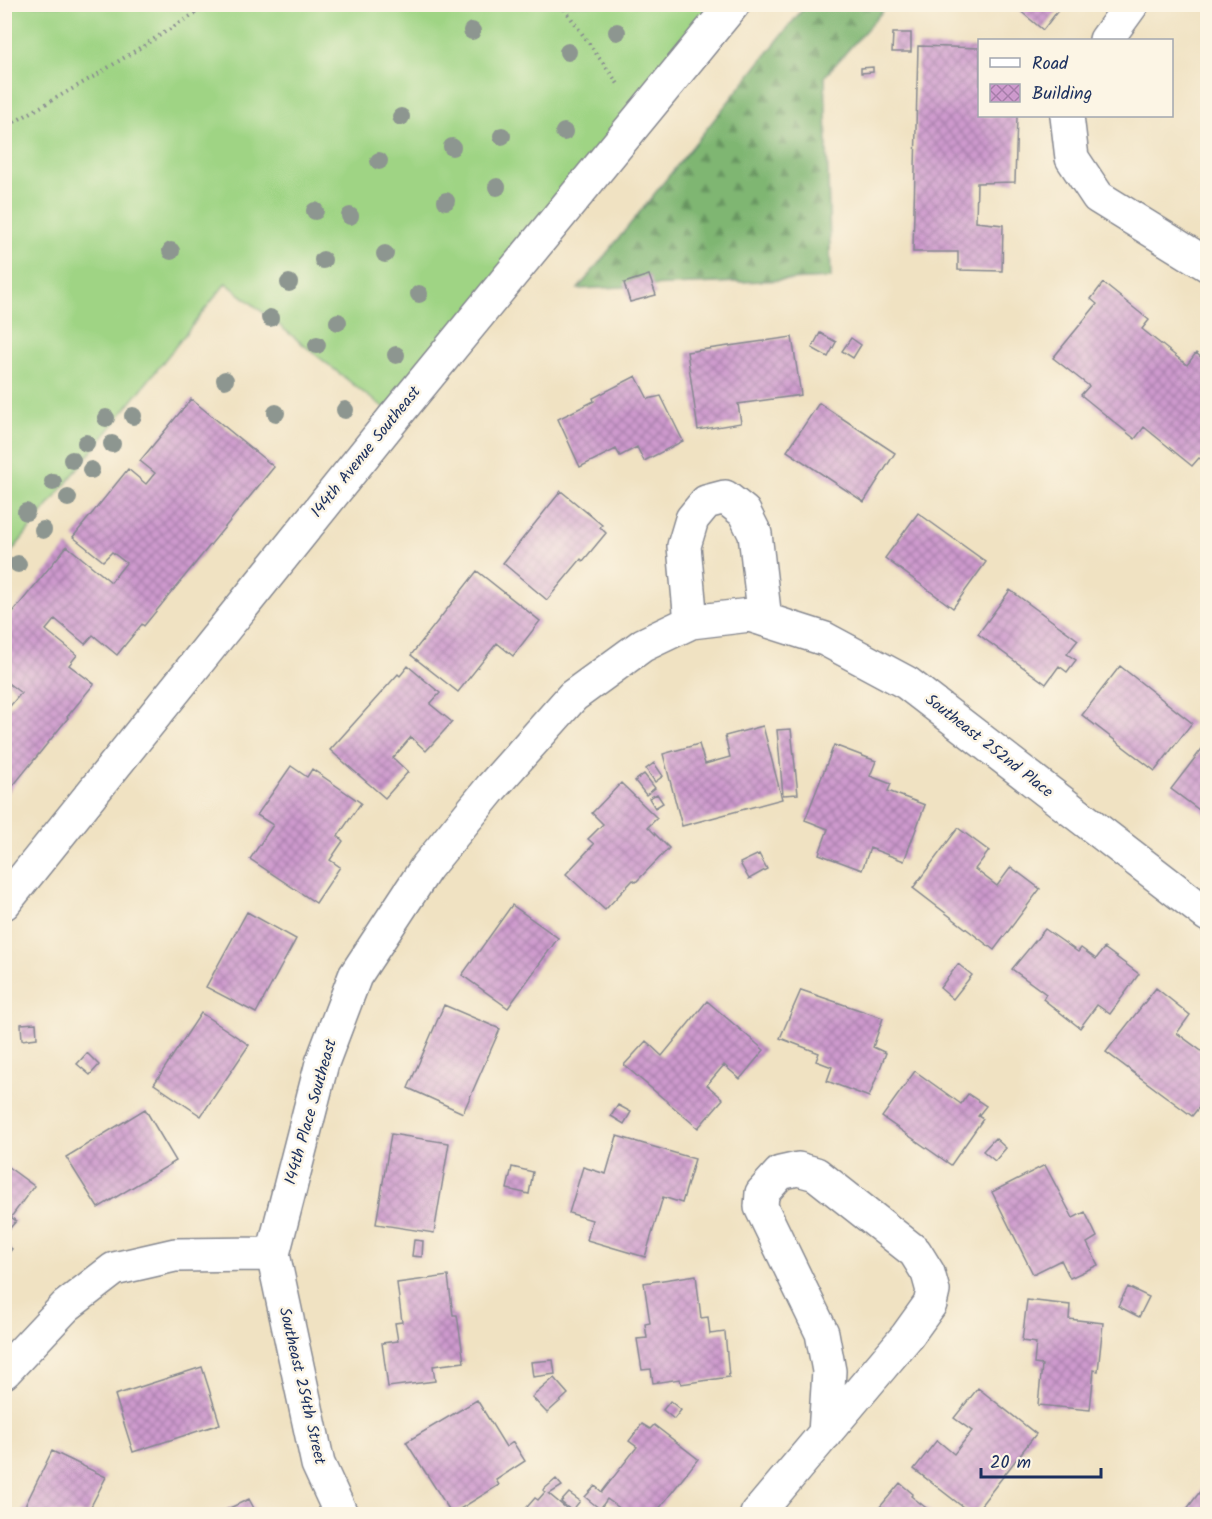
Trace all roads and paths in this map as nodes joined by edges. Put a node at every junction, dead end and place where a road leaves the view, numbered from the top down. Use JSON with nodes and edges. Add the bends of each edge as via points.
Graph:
{"nodes":[{"id":1,"x":210,"y":4,"type":"edge"},
{"id":2,"x":561,"y":4,"type":"edge"},
{"id":3,"x":734,"y":4,"type":"edge"},
{"id":4,"x":1132,"y":4,"type":"edge"},
{"id":5,"x":1107,"y":39,"type":"edge"},
{"id":6,"x":641,"y":116,"type":"junction"},
{"id":7,"x":1067,"y":117,"type":"edge"},
{"id":8,"x":4,"y":128,"type":"edge"},
{"id":9,"x":1208,"y":265,"type":"edge"},
{"id":10,"x":758,"y":617,"type":"junction"},
{"id":11,"x":691,"y":622,"type":"junction"},
{"id":12,"x":4,"y":903,"type":"edge"},
{"id":13,"x":1208,"y":915,"type":"edge"},
{"id":14,"x":273,"y":1254,"type":"junction"},
{"id":15,"x":4,"y":1372,"type":"edge"},
{"id":16,"x":825,"y":1434,"type":"junction"},
{"id":17,"x":341,"y":1515,"type":"edge"},
{"id":18,"x":757,"y":1515,"type":"edge"}],
"edges":[{"from":1,"to":8,"type":"path"},
{"from":2,"to":6,"type":"path"},
{"from":3,"to":6,"type":"street","name":"144th Avenue Southeast"},
{"from":4,"to":5,"type":"street"},
{"from":6,"to":12,"type":"street","name":"144th Avenue Southeast"},
{"from":7,"to":9,"type":"street","via":[[1072,158],[1098,197]]},
{"from":10,"to":11,"type":"street","name":"144th Place Southeast"},
{"from":10,"to":11,"type":"street","via":[[755,534],[744,512],[725,497],[706,502],[692,519],[684,546]]},
{"from":10,"to":13,"type":"street","name":"Southeast 252nd Place","via":[[825,639],[907,683]]},
{"from":11,"to":14,"type":"street","name":"144th Place Southeast","via":[[643,645],[573,696],[426,868],[354,976],[322,1063]]},
{"from":14,"to":15,"type":"street","via":[[175,1255],[114,1269],[66,1306]]},
{"from":14,"to":17,"type":"street","name":"Southeast 254th Street","via":[[318,1464]]},
{"from":16,"to":16,"type":"street","via":[[907,1336],[930,1304],[933,1291],[928,1273],[915,1252],[816,1173],[798,1169],[780,1173],[762,1193],[761,1207],[822,1333],[829,1371]]},
{"from":16,"to":18,"type":"street"}]}
